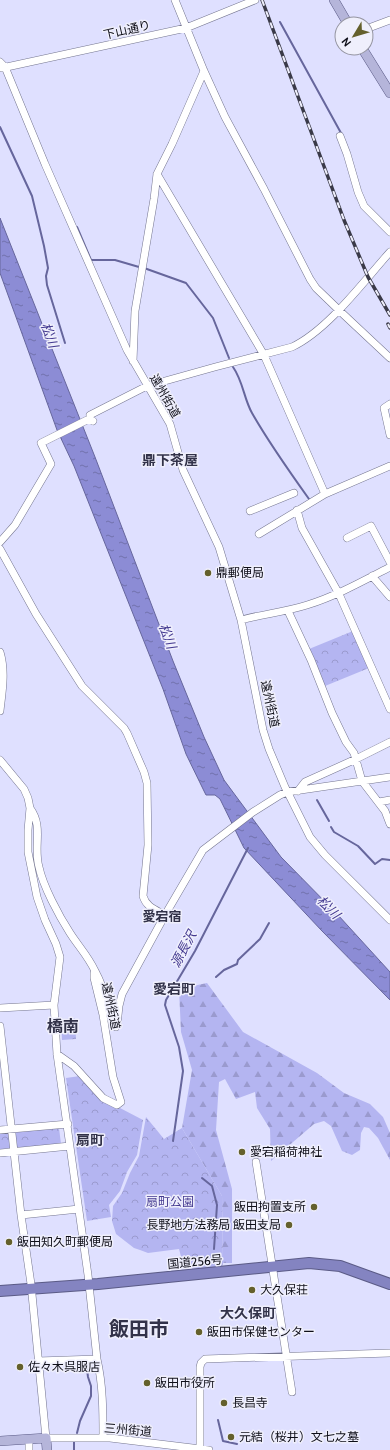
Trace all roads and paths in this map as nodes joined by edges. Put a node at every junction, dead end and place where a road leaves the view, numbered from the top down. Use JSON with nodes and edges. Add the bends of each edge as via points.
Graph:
{"nodes":[{"id":1,"x":175,"y":0,"type":"edge"},
{"id":2,"x":255,"y":0,"type":"edge"},
{"id":3,"x":334,"y":0,"type":"edge"},
{"id":4,"x":343,"y":16,"type":"edge"},
{"id":5,"x":390,"y":20,"type":"edge"},
{"id":6,"x":374,"y":26,"type":"edge"},
{"id":7,"x":186,"y":28,"type":"junction"},
{"id":8,"x":367,"y":56,"type":"edge"},
{"id":9,"x":2,"y":66,"type":"edge"},
{"id":10,"x":204,"y":71,"type":"junction"},
{"id":11,"x":390,"y":93,"type":"edge"},
{"id":12,"x":340,"y":136,"type":"dead end"},
{"id":13,"x":157,"y":174,"type":"junction"},
{"id":14,"x":390,"y":232,"type":"edge"},
{"id":15,"x":390,"y":252,"type":"edge"},
{"id":16,"x":338,"y":310,"type":"junction"},
{"id":17,"x":264,"y":355,"type":"junction"},
{"id":18,"x":390,"y":358,"type":"edge"},
{"id":19,"x":133,"y":362,"type":"junction"},
{"id":20,"x":147,"y":386,"type":"junction"},
{"id":21,"x":390,"y":404,"type":"edge"},
{"id":22,"x":390,"y":435,"type":"edge"},
{"id":23,"x":390,"y":466,"type":"edge"},
{"id":24,"x":294,"y":493,"type":"dead end"},
{"id":25,"x":325,"y":494,"type":"junction"},
{"id":26,"x":297,"y":510,"type":"junction"},
{"id":27,"x":250,"y":511,"type":"dead end"},
{"id":28,"x":259,"y":534,"type":"dead end"},
{"id":29,"x":347,"y":538,"type":"dead end"},
{"id":30,"x":0,"y":542,"type":"edge"},
{"id":31,"x":0,"y":549,"type":"edge"},
{"id":32,"x":390,"y":562,"type":"edge"},
{"id":33,"x":390,"y":567,"type":"edge"},
{"id":34,"x":372,"y":576,"type":"junction"},
{"id":35,"x":339,"y":594,"type":"junction"},
{"id":36,"x":390,"y":597,"type":"edge"},
{"id":37,"x":288,"y":611,"type":"junction"},
{"id":38,"x":241,"y":620,"type":"junction"},
{"id":39,"x":0,"y":652,"type":"edge"},
{"id":40,"x":390,"y":709,"type":"edge"},
{"id":41,"x":0,"y":712,"type":"edge"},
{"id":42,"x":390,"y":742,"type":"edge"},
{"id":43,"x":356,"y":759,"type":"junction"},
{"id":44,"x":0,"y":760,"type":"edge"},
{"id":45,"x":390,"y":777,"type":"edge"},
{"id":46,"x":362,"y":781,"type":"junction"},
{"id":47,"x":298,"y":791,"type":"junction"},
{"id":48,"x":288,"y":792,"type":"junction"},
{"id":49,"x":390,"y":800,"type":"edge"},
{"id":50,"x":379,"y":802,"type":"junction"},
{"id":51,"x":30,"y":808,"type":"junction"},
{"id":52,"x":390,"y":824,"type":"edge"},
{"id":53,"x":165,"y":915,"type":"junction"},
{"id":54,"x":390,"y":920,"type":"edge"},
{"id":55,"x":95,"y":971,"type":"junction"},
{"id":56,"x":54,"y":1005,"type":"junction"},
{"id":57,"x":0,"y":1008,"type":"edge"},
{"id":58,"x":0,"y":1026,"type":"edge"},
{"id":59,"x":57,"y":1054,"type":"junction"},
{"id":60,"x":68,"y":1124,"type":"junction"},
{"id":61,"x":12,"y":1129,"type":"junction"},
{"id":62,"x":0,"y":1130,"type":"edge"},
{"id":63,"x":70,"y":1146,"type":"junction"},
{"id":64,"x":0,"y":1152,"type":"edge"},
{"id":65,"x":15,"y":1152,"type":"junction"},
{"id":66,"x":256,"y":1162,"type":"dead end"},
{"id":67,"x":79,"y":1209,"type":"junction"},
{"id":68,"x":21,"y":1215,"type":"junction"},
{"id":69,"x":273,"y":1268,"type":"junction"},
{"id":70,"x":390,"y":1284,"type":"edge"},
{"id":71,"x":89,"y":1285,"type":"junction"},
{"id":72,"x":31,"y":1289,"type":"junction"},
{"id":73,"x":0,"y":1291,"type":"edge"},
{"id":74,"x":390,"y":1353,"type":"edge"},
{"id":75,"x":286,"y":1356,"type":"junction"},
{"id":76,"x":97,"y":1359,"type":"junction"},
{"id":77,"x":38,"y":1361,"type":"junction"},
{"id":78,"x":292,"y":1392,"type":"dead end"},
{"id":79,"x":46,"y":1438,"type":"junction"},
{"id":80,"x":103,"y":1438,"type":"junction"},
{"id":81,"x":29,"y":1439,"type":"junction"},
{"id":82,"x":0,"y":1441,"type":"edge"},
{"id":83,"x":200,"y":1449,"type":"junction"},
{"id":84,"x":29,"y":1450,"type":"edge"},
{"id":85,"x":47,"y":1450,"type":"edge"},
{"id":86,"x":208,"y":1450,"type":"edge"}],
"edges":[{"from":1,"to":7,"type":"street"},
{"from":2,"to":7,"type":"street","name":"下山通り"},
{"from":3,"to":4,"type":"main road"},
{"from":5,"to":6,"type":"street"},
{"from":7,"to":9,"type":"street","name":"下山通り"},
{"from":7,"to":10,"type":"street"},
{"from":8,"to":11,"type":"main road"},
{"from":9,"to":19,"type":"street","name":"遠州街道"},
{"from":10,"to":13,"type":"street"},
{"from":10,"to":16,"type":"street","via":[[310,279]]},
{"from":12,"to":14,"type":"street","via":[[364,206]]},
{"from":13,"to":17,"type":"street"},
{"from":13,"to":19,"type":"street","via":[[135,310]]},
{"from":15,"to":16,"type":"street"},
{"from":16,"to":17,"type":"street","via":[[302,343]]},
{"from":16,"to":18,"type":"street"},
{"from":17,"to":20,"type":"street"},
{"from":17,"to":25,"type":"street"},
{"from":19,"to":20,"type":"street","name":"遠州街道"},
{"from":20,"to":30,"type":"street","via":[[91,419],[41,443],[51,464],[15,525]]},
{"from":20,"to":38,"type":"street","name":"遠州街道","via":[[170,424],[183,470],[219,547]]},
{"from":21,"to":22,"type":"street","via":[[384,408]]},
{"from":23,"to":25,"type":"street"},
{"from":24,"to":27,"type":"street"},
{"from":25,"to":26,"type":"street"},
{"from":26,"to":28,"type":"street"},
{"from":26,"to":35,"type":"street","via":[[302,528]]},
{"from":29,"to":32,"type":"street","via":[[372,526]]},
{"from":31,"to":53,"type":"street","via":[[36,614],[82,686],[127,734],[147,783],[148,845],[144,900]]},
{"from":33,"to":34,"type":"street"},
{"from":34,"to":35,"type":"street"},
{"from":34,"to":36,"type":"street"},
{"from":35,"to":37,"type":"street"},
{"from":35,"to":40,"type":"street"},
{"from":37,"to":38,"type":"street"},
{"from":37,"to":43,"type":"street","via":[[332,713]]},
{"from":38,"to":48,"type":"street","name":"遠州街道","via":[[263,730]]},
{"from":39,"to":41,"type":"street","via":[[4,674]]},
{"from":42,"to":43,"type":"street"},
{"from":43,"to":46,"type":"street"},
{"from":43,"to":47,"type":"street","via":[[305,782]]},
{"from":44,"to":51,"type":"street","via":[[24,789]]},
{"from":45,"to":46,"type":"street"},
{"from":46,"to":47,"type":"street"},
{"from":46,"to":50,"type":"street"},
{"from":47,"to":48,"type":"street"},
{"from":48,"to":53,"type":"street","name":"遠州街道","via":[[253,812],[202,850]]},
{"from":48,"to":54,"type":"street","via":[[310,837]]},
{"from":49,"to":50,"type":"street"},
{"from":50,"to":52,"type":"street","via":[[386,811]]},
{"from":51,"to":55,"type":"street","via":[[38,823],[39,868],[59,913]]},
{"from":51,"to":56,"type":"street","via":[[28,852],[37,896],[60,957]]},
{"from":53,"to":55,"type":"street","name":"遠州街道","via":[[122,994],[116,1027],[113,1026]]},
{"from":55,"to":59,"type":"street","name":"遠州街道","via":[[94,978],[103,1015],[112,1077],[121,1102],[117,1105],[103,1098],[74,1066]]},
{"from":56,"to":57,"type":"street"},
{"from":56,"to":59,"type":"street"},
{"from":58,"to":61,"type":"street"},
{"from":59,"to":60,"type":"street"},
{"from":60,"to":61,"type":"street"},
{"from":60,"to":63,"type":"street"},
{"from":61,"to":62,"type":"street"},
{"from":61,"to":65,"type":"street"},
{"from":63,"to":65,"type":"street"},
{"from":63,"to":67,"type":"street"},
{"from":64,"to":65,"type":"street"},
{"from":65,"to":68,"type":"street"},
{"from":66,"to":69,"type":"street"},
{"from":67,"to":68,"type":"street"},
{"from":67,"to":71,"type":"street"},
{"from":68,"to":72,"type":"street"},
{"from":69,"to":70,"type":"highway","name":"国道256号","via":[[309,1263],[340,1266]]},
{"from":69,"to":71,"type":"highway","name":"国道256号"},
{"from":69,"to":75,"type":"street"},
{"from":71,"to":72,"type":"highway","name":"国道256号"},
{"from":71,"to":76,"type":"street"},
{"from":72,"to":73,"type":"highway","name":"国道256号"},
{"from":72,"to":77,"type":"street"},
{"from":74,"to":75,"type":"street"},
{"from":75,"to":78,"type":"street"},
{"from":75,"to":83,"type":"street","via":[[204,1359],[200,1366]]},
{"from":76,"to":77,"type":"street"},
{"from":76,"to":80,"type":"street","via":[[102,1392]]},
{"from":77,"to":79,"type":"street"},
{"from":79,"to":80,"type":"street","name":"三州街道"},
{"from":79,"to":81,"type":"main road"},
{"from":79,"to":85,"type":"main road"},
{"from":80,"to":83,"type":"street","name":"三州街道"},
{"from":81,"to":82,"type":"main road"},
{"from":81,"to":84,"type":"street"},
{"from":83,"to":86,"type":"street","name":"三州街道"}]}
